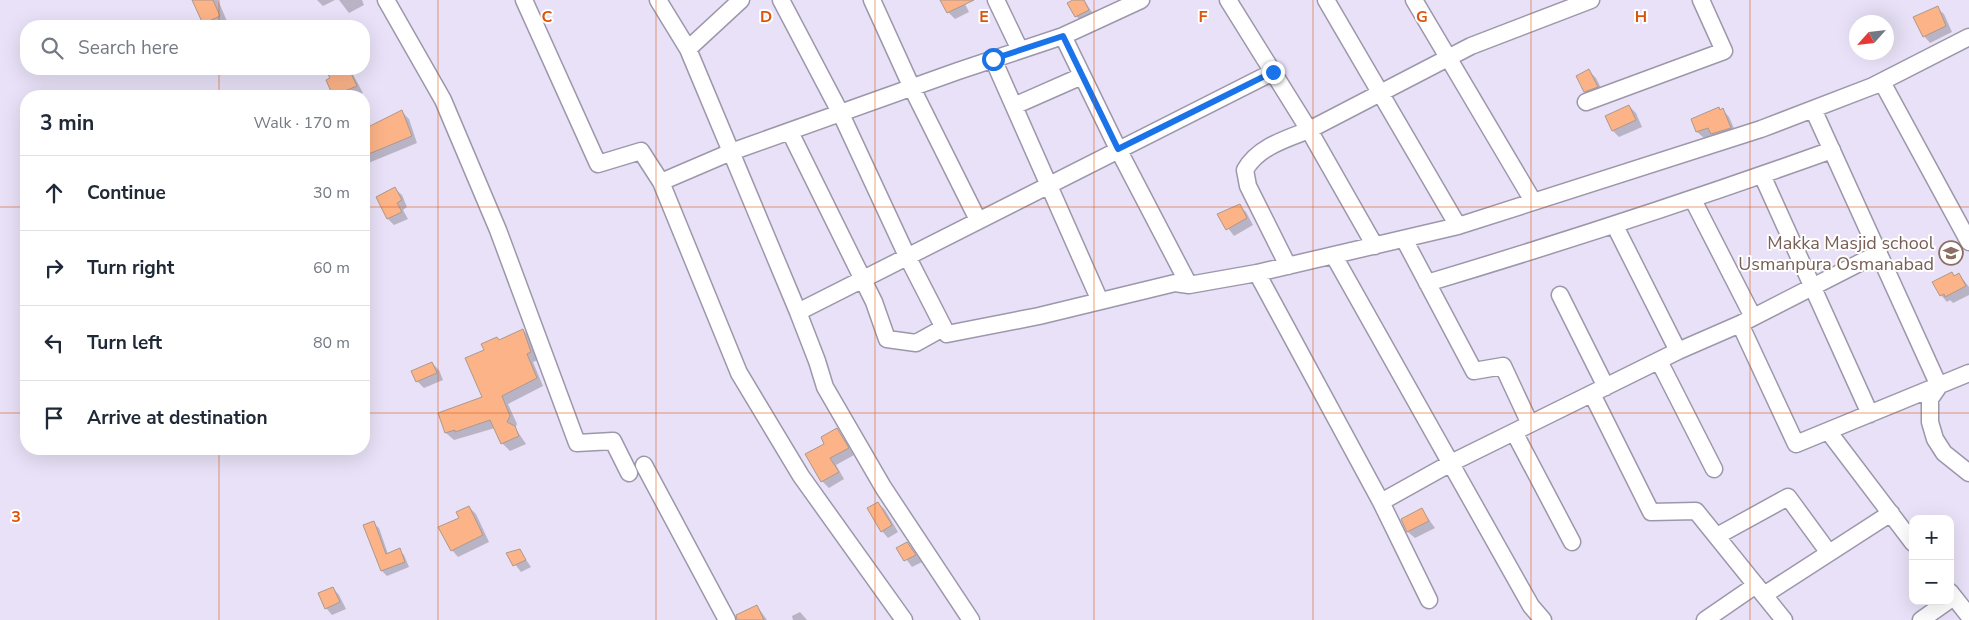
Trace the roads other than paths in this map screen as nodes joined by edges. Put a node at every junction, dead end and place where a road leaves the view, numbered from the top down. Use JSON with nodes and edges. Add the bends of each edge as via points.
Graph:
{"nodes":[{"id":1,"x":386,"y":0,"type":"edge"},
{"id":2,"x":524,"y":0,"type":"edge"},
{"id":3,"x":658,"y":0,"type":"edge"},
{"id":4,"x":741,"y":0,"type":"edge"},
{"id":5,"x":781,"y":0,"type":"edge"},
{"id":6,"x":872,"y":0,"type":"edge"},
{"id":7,"x":996,"y":0,"type":"edge"},
{"id":8,"x":1141,"y":0,"type":"edge"},
{"id":9,"x":1228,"y":0,"type":"edge"},
{"id":10,"x":1326,"y":0,"type":"edge"},
{"id":11,"x":1414,"y":0,"type":"edge"},
{"id":12,"x":1591,"y":0,"type":"edge"},
{"id":13,"x":1700,"y":0,"type":"edge"},
{"id":14,"x":1063,"y":36,"type":"junction"},
{"id":15,"x":1967,"y":42,"type":"edge"},
{"id":16,"x":688,"y":49,"type":"junction"},
{"id":17,"x":1020,"y":50,"type":"junction"},
{"id":18,"x":1448,"y":58,"type":"junction"},
{"id":19,"x":993,"y":59,"type":"junction"},
{"id":20,"x":1273,"y":72,"type":"junction"},
{"id":21,"x":1082,"y":76,"type":"junction"},
{"id":22,"x":1882,"y":82,"type":"junction"},
{"id":23,"x":912,"y":88,"type":"junction"},
{"id":24,"x":1381,"y":93,"type":"junction"},
{"id":25,"x":1586,"y":102,"type":"dead end"},
{"id":26,"x":1014,"y":106,"type":"junction"},
{"id":27,"x":1813,"y":109,"type":"junction"},
{"id":28,"x":841,"y":114,"type":"junction"},
{"id":29,"x":1309,"y":130,"type":"junction"},
{"id":30,"x":790,"y":132,"type":"junction"},
{"id":31,"x":1118,"y":149,"type":"junction"},
{"id":32,"x":1832,"y":150,"type":"junction"},
{"id":33,"x":731,"y":152,"type":"junction"},
{"id":34,"x":1762,"y":175,"type":"junction"},
{"id":35,"x":661,"y":182,"type":"junction"},
{"id":36,"x":1049,"y":184,"type":"junction"},
{"id":37,"x":1692,"y":200,"type":"junction"},
{"id":38,"x":1533,"y":201,"type":"junction"},
{"id":39,"x":978,"y":220,"type":"junction"},
{"id":40,"x":1458,"y":226,"type":"junction"},
{"id":41,"x":1615,"y":226,"type":"junction"},
{"id":42,"x":1404,"y":239,"type":"junction"},
{"id":43,"x":1969,"y":242,"type":"edge"},
{"id":44,"x":1374,"y":246,"type":"junction"},
{"id":45,"x":1879,"y":253,"type":"junction"},
{"id":46,"x":907,"y":256,"type":"junction"},
{"id":47,"x":1334,"y":256,"type":"junction"},
{"id":48,"x":1288,"y":266,"type":"junction"},
{"id":49,"x":1257,"y":273,"type":"junction"},
{"id":50,"x":862,"y":279,"type":"junction"},
{"id":51,"x":1427,"y":282,"type":"junction"},
{"id":52,"x":1189,"y":285,"type":"junction"},
{"id":53,"x":1812,"y":285,"type":"junction"},
{"id":54,"x":1560,"y":295,"type":"dead end"},
{"id":55,"x":1100,"y":301,"type":"junction"},
{"id":56,"x":798,"y":312,"type":"junction"},
{"id":57,"x":1747,"y":320,"type":"junction"},
{"id":58,"x":943,"y":328,"type":"junction"},
{"id":59,"x":1678,"y":351,"type":"junction"},
{"id":60,"x":1659,"y":361,"type":"junction"},
{"id":61,"x":1969,"y":373,"type":"edge"},
{"id":62,"x":1939,"y":386,"type":"junction"},
{"id":63,"x":1599,"y":390,"type":"junction"},
{"id":64,"x":1870,"y":414,"type":"junction"},
{"id":65,"x":1530,"y":424,"type":"junction"},
{"id":66,"x":1828,"y":431,"type":"junction"},
{"id":67,"x":1514,"y":432,"type":"junction"},
{"id":68,"x":1451,"y":463,"type":"junction"},
{"id":69,"x":644,"y":465,"type":"dead end"},
{"id":70,"x":1714,"y":469,"type":"dead end"},
{"id":71,"x":629,"y":473,"type":"dead end"},
{"id":72,"x":1969,"y":473,"type":"edge"},
{"id":73,"x":1381,"y":502,"type":"junction"},
{"id":74,"x":1890,"y":513,"type":"junction"},
{"id":75,"x":1717,"y":536,"type":"junction"},
{"id":76,"x":1909,"y":538,"type":"edge"},
{"id":77,"x":1572,"y":542,"type":"dead end"},
{"id":78,"x":1829,"y":553,"type":"junction"},
{"id":79,"x":1760,"y":590,"type":"junction"},
{"id":80,"x":1429,"y":600,"type":"dead end"},
{"id":81,"x":1954,"y":601,"type":"edge"},
{"id":82,"x":1941,"y":605,"type":"edge"},
{"id":83,"x":1969,"y":616,"type":"edge"},
{"id":84,"x":727,"y":620,"type":"edge"},
{"id":85,"x":904,"y":620,"type":"edge"},
{"id":86,"x":971,"y":620,"type":"edge"},
{"id":87,"x":1543,"y":620,"type":"edge"},
{"id":88,"x":1705,"y":620,"type":"edge"},
{"id":89,"x":1784,"y":620,"type":"edge"},
{"id":90,"x":1921,"y":620,"type":"edge"}],
"edges":[{"from":1,"to":71,"type":"street","via":[[443,100],[498,230],[577,443],[613,441]]},
{"from":2,"to":35,"type":"street","via":[[598,164],[641,152]]},
{"from":3,"to":16,"type":"street"},
{"from":4,"to":16,"type":"street"},
{"from":5,"to":28,"type":"street"},
{"from":6,"to":23,"type":"street"},
{"from":7,"to":17,"type":"street"},
{"from":8,"to":14,"type":"street"},
{"from":9,"to":20,"type":"street"},
{"from":10,"to":24,"type":"street"},
{"from":11,"to":18,"type":"street"},
{"from":12,"to":18,"type":"street"},
{"from":13,"to":25,"type":"street","via":[[1724,51]]},
{"from":14,"to":17,"type":"street"},
{"from":14,"to":21,"type":"street"},
{"from":15,"to":22,"type":"street"},
{"from":16,"to":33,"type":"street"},
{"from":17,"to":19,"type":"street"},
{"from":18,"to":24,"type":"street"},
{"from":18,"to":38,"type":"street"},
{"from":19,"to":23,"type":"street"},
{"from":19,"to":26,"type":"street"},
{"from":20,"to":29,"type":"street"},
{"from":20,"to":31,"type":"street"},
{"from":21,"to":26,"type":"street"},
{"from":21,"to":31,"type":"street"},
{"from":22,"to":27,"type":"street"},
{"from":22,"to":43,"type":"street"},
{"from":23,"to":28,"type":"street"},
{"from":23,"to":39,"type":"street"},
{"from":24,"to":29,"type":"street"},
{"from":24,"to":40,"type":"street"},
{"from":26,"to":36,"type":"street"},
{"from":27,"to":32,"type":"street"},
{"from":27,"to":38,"type":"street","via":[[1761,129]]},
{"from":28,"to":30,"type":"street"},
{"from":28,"to":46,"type":"street"},
{"from":29,"to":44,"type":"street"},
{"from":29,"to":48,"type":"street","via":[[1259,153],[1245,170],[1248,186]]},
{"from":30,"to":33,"type":"street"},
{"from":30,"to":50,"type":"street"},
{"from":31,"to":36,"type":"street"},
{"from":31,"to":52,"type":"street"},
{"from":32,"to":34,"type":"street"},
{"from":32,"to":45,"type":"street"},
{"from":33,"to":35,"type":"street"},
{"from":33,"to":56,"type":"street"},
{"from":34,"to":37,"type":"street"},
{"from":34,"to":53,"type":"street"},
{"from":35,"to":85,"type":"street","via":[[739,373],[802,476]]},
{"from":36,"to":39,"type":"street"},
{"from":36,"to":55,"type":"street"},
{"from":37,"to":41,"type":"street"},
{"from":37,"to":57,"type":"street"},
{"from":38,"to":40,"type":"street"},
{"from":39,"to":46,"type":"street"},
{"from":40,"to":42,"type":"street"},
{"from":41,"to":51,"type":"street"},
{"from":41,"to":59,"type":"street"},
{"from":42,"to":44,"type":"street"},
{"from":42,"to":51,"type":"street"},
{"from":44,"to":47,"type":"street"},
{"from":45,"to":53,"type":"street"},
{"from":45,"to":62,"type":"street"},
{"from":46,"to":50,"type":"street"},
{"from":46,"to":58,"type":"street"},
{"from":47,"to":48,"type":"street"},
{"from":47,"to":68,"type":"street"},
{"from":48,"to":49,"type":"street"},
{"from":49,"to":52,"type":"street"},
{"from":49,"to":73,"type":"street"},
{"from":50,"to":56,"type":"street"},
{"from":50,"to":58,"type":"street","via":[[887,339],[916,343]]},
{"from":51,"to":65,"type":"street","via":[[1474,371],[1503,366]]},
{"from":52,"to":55,"type":"street","via":[[1176,283]]},
{"from":53,"to":57,"type":"street"},
{"from":53,"to":64,"type":"street"},
{"from":54,"to":63,"type":"street"},
{"from":55,"to":58,"type":"street","via":[[979,329],[947,334]]},
{"from":56,"to":86,"type":"street","via":[[824,387],[883,486]]},
{"from":57,"to":59,"type":"street"},
{"from":57,"to":66,"type":"street","via":[[1796,444]]},
{"from":59,"to":60,"type":"street"},
{"from":60,"to":63,"type":"street"},
{"from":60,"to":70,"type":"street"},
{"from":61,"to":62,"type":"street"},
{"from":62,"to":64,"type":"street"},
{"from":62,"to":72,"type":"street","via":[[1930,399],[1932,430],[1944,453]]},
{"from":63,"to":65,"type":"street"},
{"from":63,"to":75,"type":"street","via":[[1651,512],[1696,510]]},
{"from":64,"to":66,"type":"street"},
{"from":65,"to":67,"type":"street"},
{"from":66,"to":74,"type":"street"},
{"from":67,"to":68,"type":"street"},
{"from":67,"to":77,"type":"street"},
{"from":68,"to":73,"type":"street"},
{"from":68,"to":87,"type":"street","via":[[1531,606]]},
{"from":69,"to":84,"type":"street"},
{"from":73,"to":80,"type":"street"},
{"from":74,"to":76,"type":"street"},
{"from":74,"to":78,"type":"street"},
{"from":75,"to":78,"type":"street","via":[[1788,497]]},
{"from":75,"to":79,"type":"street"},
{"from":78,"to":79,"type":"street"},
{"from":79,"to":88,"type":"street"},
{"from":79,"to":89,"type":"street"},
{"from":81,"to":83,"type":"street"},
{"from":82,"to":90,"type":"street"}]}
